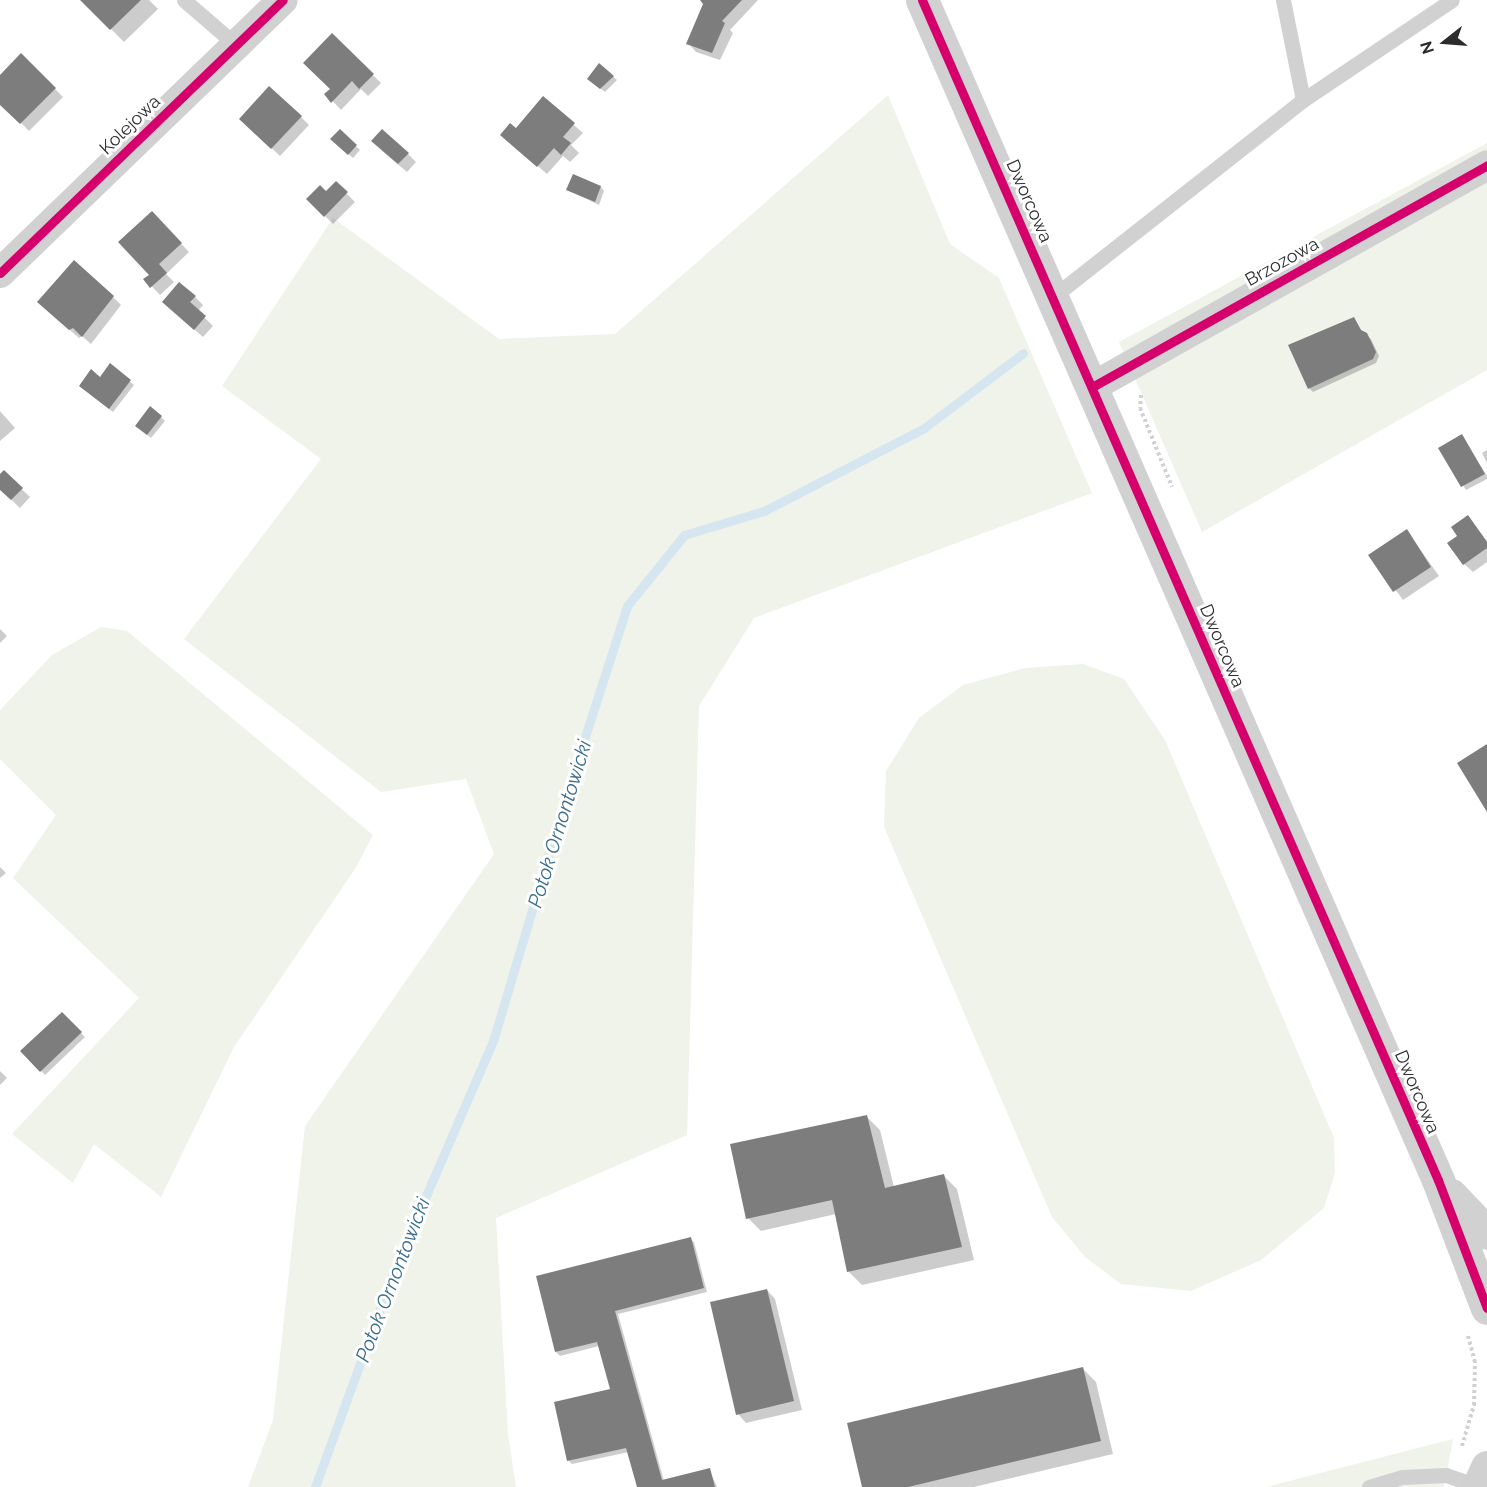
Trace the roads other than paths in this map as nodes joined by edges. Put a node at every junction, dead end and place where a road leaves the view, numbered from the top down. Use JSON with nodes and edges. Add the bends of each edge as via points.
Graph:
{"nodes":[{"id":1,"x":184,"y":0,"type":"edge"},
{"id":2,"x":283,"y":0,"type":"edge"},
{"id":3,"x":922,"y":0,"type":"edge"},
{"id":4,"x":1283,"y":0,"type":"edge"},
{"id":5,"x":1452,"y":0,"type":"edge"},
{"id":6,"x":236,"y":45,"type":"junction"},
{"id":7,"x":1304,"y":99,"type":"junction"},
{"id":8,"x":1487,"y":165,"type":"edge"},
{"id":9,"x":0,"y":273,"type":"edge"},
{"id":10,"x":1054,"y":296,"type":"junction"},
{"id":11,"x":1092,"y":387,"type":"junction"},
{"id":12,"x":1438,"y":1180,"type":"junction"},
{"id":13,"x":1487,"y":1233,"type":"edge"},
{"id":14,"x":1481,"y":1311,"type":"edge"},
{"id":15,"x":1487,"y":1467,"type":"edge"},
{"id":16,"x":1370,"y":1487,"type":"edge"},
{"id":17,"x":1478,"y":1487,"type":"edge"}],
"edges":[{"from":1,"to":6,"type":"lane"},
{"from":2,"to":6,"type":"street","name":"Kolejowa"},
{"from":3,"to":10,"type":"street","name":"Dworcowa"},
{"from":4,"to":7,"type":"lane"},
{"from":5,"to":7,"type":"lane"},
{"from":6,"to":9,"type":"street","name":"Kolejowa"},
{"from":7,"to":10,"type":"lane"},
{"from":8,"to":11,"type":"street","name":"Brzozowa"},
{"from":10,"to":11,"type":"street","name":"Dworcowa"},
{"from":11,"to":12,"type":"street","name":"Dworcowa"},
{"from":12,"to":13,"type":"street","name":"Dworcowa"},
{"from":12,"to":14,"type":"street","name":"Dworcowa"},
{"from":15,"to":17,"type":"street"},
{"from":16,"to":17,"type":"lane","via":[[1402,1477],[1446,1475]]}]}
